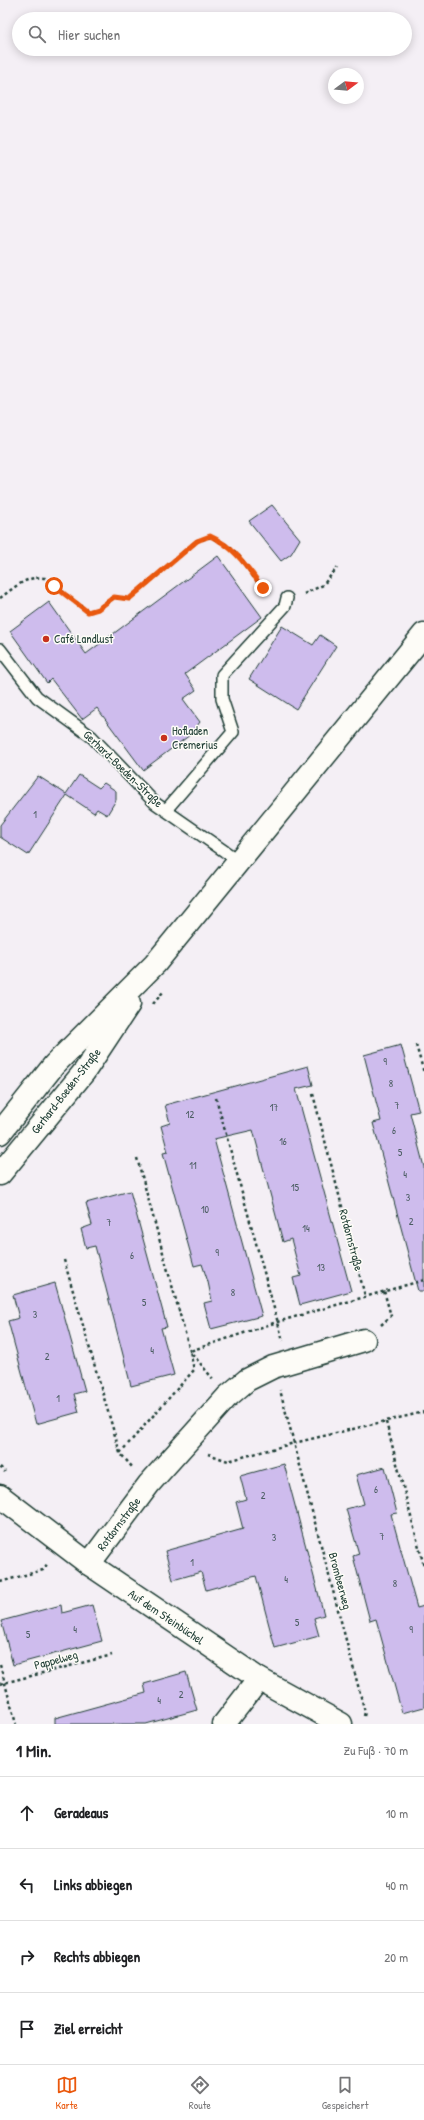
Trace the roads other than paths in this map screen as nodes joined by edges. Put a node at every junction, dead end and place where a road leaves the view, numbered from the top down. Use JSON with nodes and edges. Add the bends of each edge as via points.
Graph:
{"nodes":[{"id":1,"x":287,"y":598,"type":"road end"},
{"id":2,"x":424,"y":634,"type":"edge"},
{"id":3,"x":0,"y":649,"type":"edge"},
{"id":4,"x":166,"y":810,"type":"junction"},
{"id":5,"x":240,"y":862,"type":"junction"},
{"id":6,"x":155,"y":964,"type":"junction"},
{"id":7,"x":0,"y":1133,"type":"edge"},
{"id":8,"x":0,"y":1174,"type":"edge"},
{"id":9,"x":364,"y":1340,"type":"road end"},
{"id":10,"x":0,"y":1496,"type":"edge"},
{"id":11,"x":89,"y":1564,"type":"junction"},
{"id":12,"x":259,"y":1679,"type":"junction"},
{"id":13,"x":224,"y":1724,"type":"edge"},
{"id":14,"x":341,"y":1724,"type":"edge"}],
"edges":[{"from":1,"to":4,"type":"lane","via":[[285,606],[222,675],[222,699],[233,732]]},
{"from":2,"to":5,"type":"main road","name":"Gerhard-Boeden-Straße"},
{"from":3,"to":4,"type":"lane","name":"Gerhard-Boeden-Straße","via":[[37,697],[92,737],[155,803]]},
{"from":4,"to":5,"type":"lane","name":"Gerhard-Boeden-Straße"},
{"from":5,"to":6,"type":"main road","name":"Gerhard-Boeden-Straße"},
{"from":6,"to":7,"type":"main road","name":"Gerhard-Boeden-Straße","via":[[54,1065]]},
{"from":6,"to":8,"type":"main road","name":"Gerhard-Boeden-Straße","via":[[84,1072]]},
{"from":9,"to":11,"type":"main road","name":"Rotdornstraße","via":[[273,1367],[248,1380],[227,1397],[149,1484]]},
{"from":10,"to":11,"type":"main road","name":"Auf dem Steinbüchel"},
{"from":11,"to":12,"type":"main road","name":"Auf dem Steinbüchel"},
{"from":12,"to":13,"type":"main road"},
{"from":12,"to":14,"type":"main road","name":"Auf dem Steinbüchel"}]}
